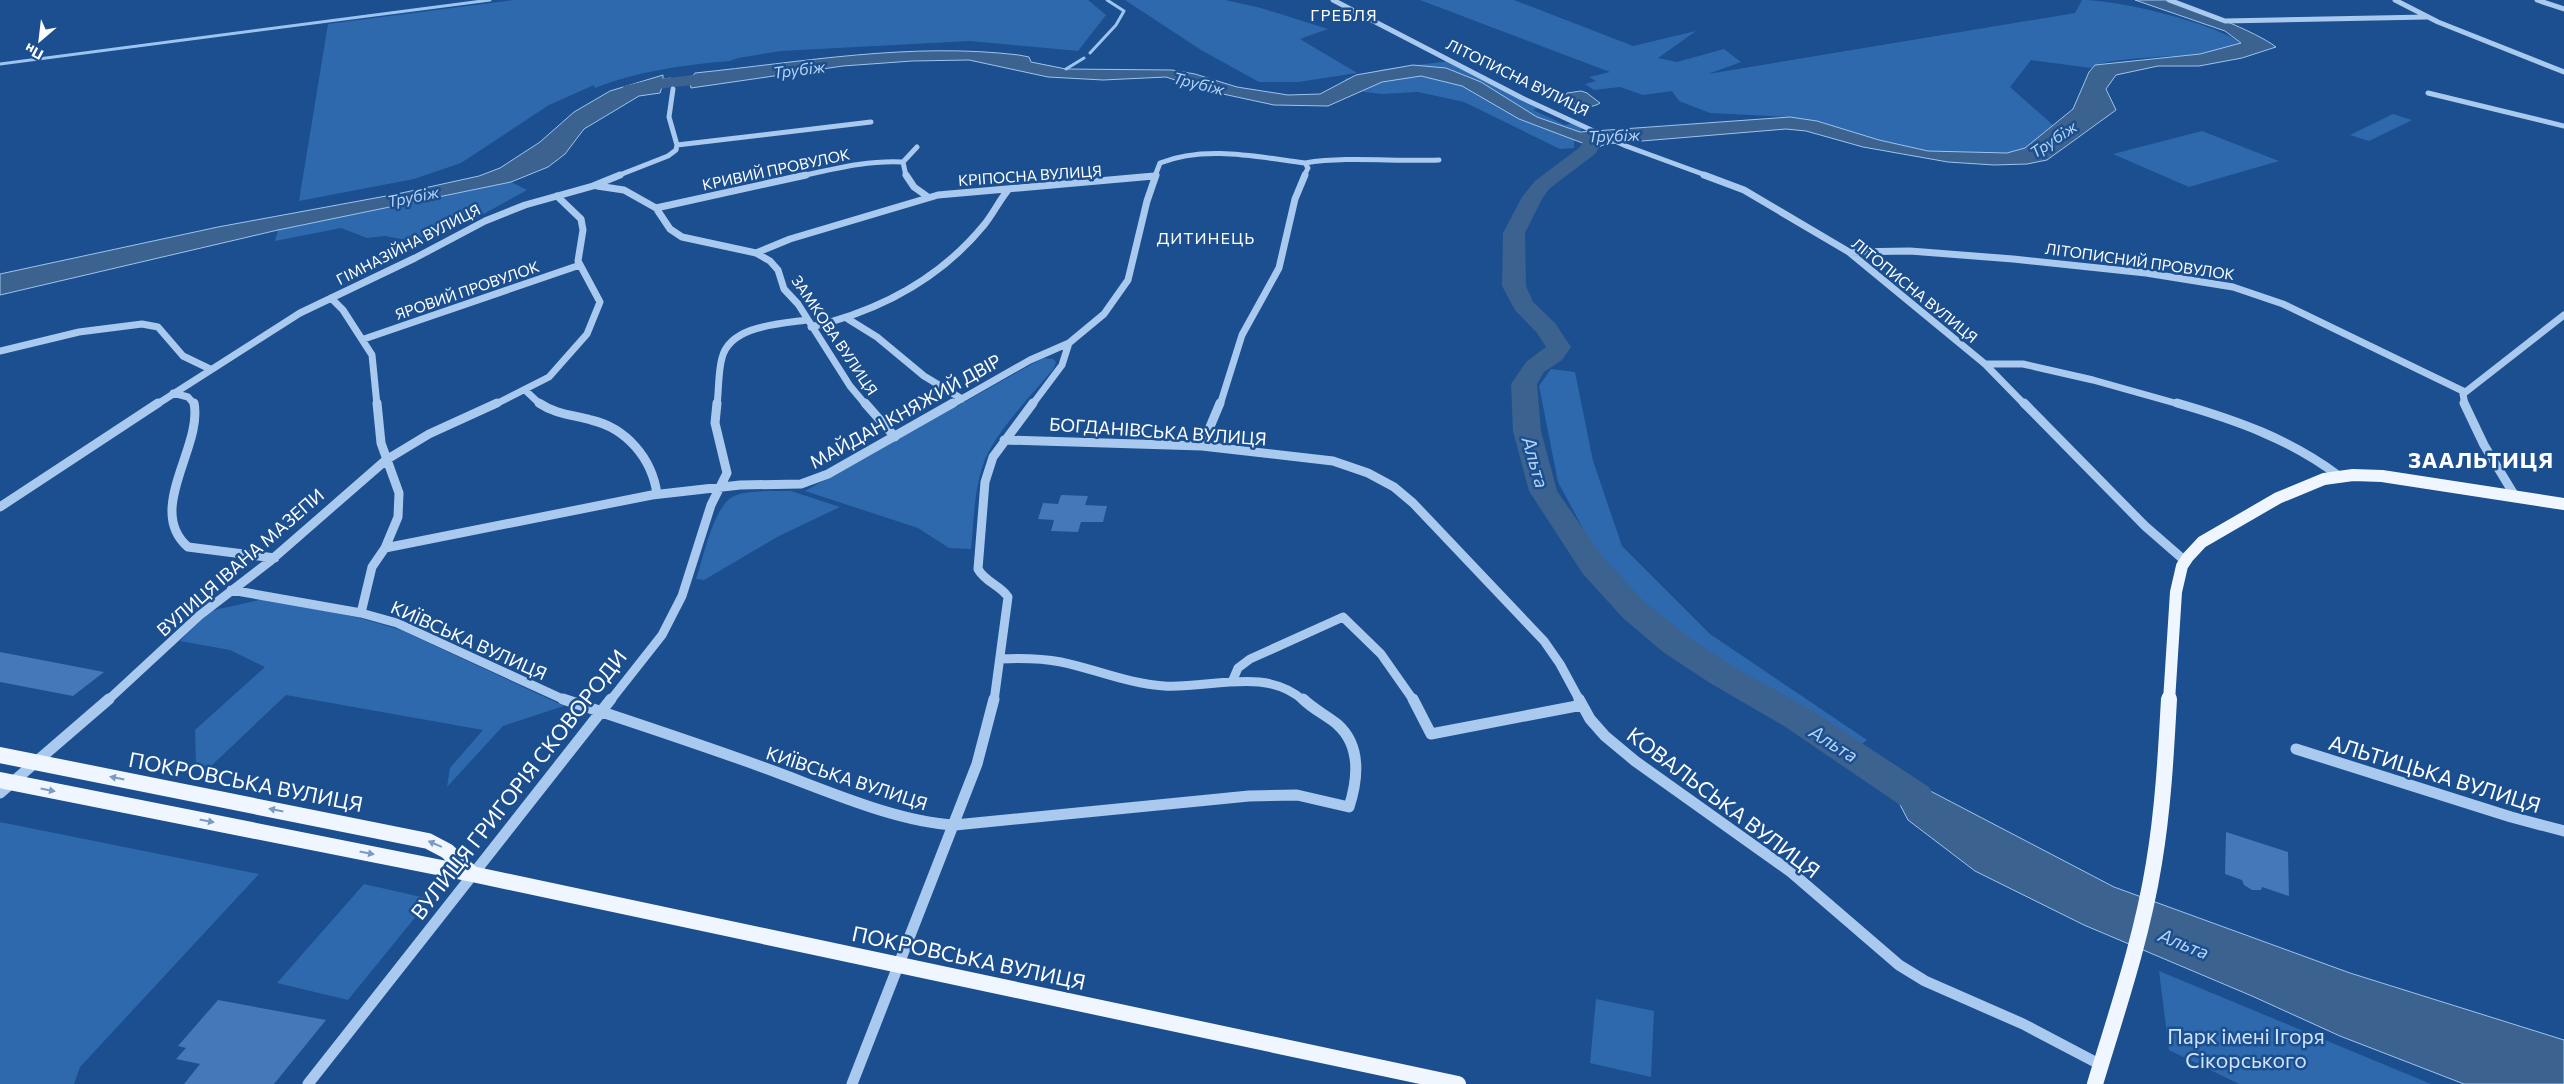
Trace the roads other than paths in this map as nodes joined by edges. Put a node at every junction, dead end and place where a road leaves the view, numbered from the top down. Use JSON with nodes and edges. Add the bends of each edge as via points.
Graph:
{"nodes":[{"id":1,"x":1333,"y":0,"type":"edge"},
{"id":2,"x":2169,"y":0,"type":"edge"},
{"id":3,"x":2395,"y":0,"type":"edge"},
{"id":4,"x":2537,"y":0,"type":"edge"},
{"id":5,"x":2564,"y":9,"type":"edge"},
{"id":6,"x":2427,"y":17,"type":"junction"},
{"id":7,"x":2564,"y":72,"type":"edge"},
{"id":8,"x":673,"y":89,"type":"dead end"},
{"id":9,"x":2428,"y":93,"type":"dead end"},
{"id":10,"x":871,"y":122,"type":"dead end"},
{"id":11,"x":2564,"y":126,"type":"edge"},
{"id":12,"x":677,"y":145,"type":"junction"},
{"id":13,"x":917,"y":146,"type":"dead end"},
{"id":14,"x":1439,"y":160,"type":"dead end"},
{"id":15,"x":903,"y":162,"type":"junction"},
{"id":16,"x":1305,"y":163,"type":"junction"},
{"id":17,"x":1154,"y":176,"type":"junction"},
{"id":18,"x":594,"y":186,"type":"junction"},
{"id":19,"x":1008,"y":190,"type":"junction"},
{"id":20,"x":557,"y":196,"type":"junction"},
{"id":21,"x":928,"y":197,"type":"junction"},
{"id":22,"x":656,"y":208,"type":"junction"},
{"id":23,"x":1849,"y":252,"type":"junction"},
{"id":24,"x":756,"y":253,"type":"junction"},
{"id":25,"x":580,"y":266,"type":"junction"},
{"id":26,"x":331,"y":298,"type":"junction"},
{"id":27,"x":2564,"y":315,"type":"edge"},
{"id":28,"x":848,"y":319,"type":"junction"},
{"id":29,"x":809,"y":324,"type":"junction"},
{"id":30,"x":364,"y":339,"type":"junction"},
{"id":31,"x":1069,"y":343,"type":"junction"},
{"id":32,"x":0,"y":351,"type":"edge"},
{"id":33,"x":1985,"y":364,"type":"junction"},
{"id":34,"x":210,"y":369,"type":"junction"},
{"id":35,"x":525,"y":390,"type":"junction"},
{"id":36,"x":2465,"y":392,"type":"junction"},
{"id":37,"x":173,"y":393,"type":"junction"},
{"id":38,"x":962,"y":399,"type":"junction"},
{"id":39,"x":895,"y":437,"type":"junction"},
{"id":40,"x":1004,"y":440,"type":"junction"},
{"id":41,"x":1202,"y":446,"type":"junction"},
{"id":42,"x":386,"y":460,"type":"junction"},
{"id":43,"x":2339,"y":476,"type":"junction"},
{"id":44,"x":721,"y":487,"type":"junction"},
{"id":45,"x":1394,"y":487,"type":"joint"},
{"id":46,"x":657,"y":494,"type":"junction"},
{"id":47,"x":2515,"y":496,"type":"junction"},
{"id":48,"x":2564,"y":504,"type":"edge"},
{"id":49,"x":0,"y":507,"type":"edge"},
{"id":50,"x":385,"y":548,"type":"junction"},
{"id":51,"x":275,"y":558,"type":"junction"},
{"id":52,"x":2184,"y":560,"type":"junction"},
{"id":53,"x":232,"y":590,"type":"junction"},
{"id":54,"x":362,"y":613,"type":"junction"},
{"id":55,"x":1000,"y":659,"type":"junction"},
{"id":56,"x":1232,"y":682,"type":"junction"},
{"id":57,"x":1582,"y":705,"type":"junction"},
{"id":58,"x":600,"y":711,"type":"junction"},
{"id":59,"x":2296,"y":749,"type":"dead end"},
{"id":60,"x":0,"y":754,"type":"edge"},
{"id":61,"x":36,"y":762,"type":"junction"},
{"id":62,"x":6,"y":781,"type":"edge"},
{"id":63,"x":0,"y":793,"type":"edge"},
{"id":64,"x":1348,"y":807,"type":"joint"},
{"id":65,"x":955,"y":825,"type":"junction"},
{"id":66,"x":2564,"y":831,"type":"edge"},
{"id":67,"x":472,"y":874,"type":"junction"},
{"id":68,"x":898,"y":965,"type":"junction"},
{"id":69,"x":2101,"y":1065,"type":"junction"},
{"id":70,"x":308,"y":1084,"type":"edge"},
{"id":71,"x":852,"y":1084,"type":"edge"},
{"id":72,"x":1458,"y":1084,"type":"edge"},
{"id":73,"x":2095,"y":1084,"type":"edge"}],
"edges":[{"from":1,"to":23,"type":"street","name":"ЛІТОПИСНА ВУЛИЦЯ","via":[[1522,98],[1626,146],[1744,190]]},
{"from":2,"to":6,"type":"street","via":[[2225,21]]},
{"from":3,"to":6,"type":"street"},
{"from":4,"to":5,"type":"street"},
{"from":6,"to":7,"type":"street"},
{"from":8,"to":12,"type":"street","via":[[668,114]]},
{"from":9,"to":11,"type":"street"},
{"from":10,"to":12,"type":"street"},
{"from":12,"to":18,"type":"street","name":"ГІМНАЗІЙНА ВУЛИЦЯ","via":[[668,156]]},
{"from":13,"to":15,"type":"street"},
{"from":14,"to":16,"type":"street","via":[[1320,159]]},
{"from":15,"to":21,"type":"street","via":[[912,185]]},
{"from":15,"to":22,"type":"street","name":"КРИВИЙ ПРОВУЛОК","via":[[847,166]]},
{"from":16,"to":17,"type":"street","via":[[1223,155],[1180,156],[1160,163]]},
{"from":16,"to":41,"type":"street","via":[[1307,172],[1295,199],[1280,265],[1242,335],[1221,401]]},
{"from":17,"to":19,"type":"street","name":"КРІПОСНА ВУЛИЦЯ"},
{"from":17,"to":31,"type":"street","name":"МАЙДАН КНЯЖИЙ ДВІР","via":[[1128,280],[1104,314]]},
{"from":18,"to":20,"type":"street","name":"ГІМНАЗІЙНА ВУЛИЦЯ"},
{"from":18,"to":22,"type":"street","name":"ЗАМКОВА ВУЛИЦЯ","via":[[624,190]]},
{"from":19,"to":21,"type":"street","name":"КРІПОСНА ВУЛИЦЯ"},
{"from":19,"to":28,"type":"street","name":"ВУЛИЦЯ ГРИГОРІЯ СКОВОРОДИ","via":[[978,231],[927,279],[885,304]]},
{"from":20,"to":25,"type":"street","via":[[582,222]]},
{"from":20,"to":26,"type":"street","name":"ГІМНАЗІЙНА ВУЛИЦЯ","via":[[479,224]]},
{"from":21,"to":24,"type":"street","name":"КРІПОСНА ВУЛИЦЯ"},
{"from":22,"to":24,"type":"street","name":"ЗАМКОВА ВУЛИЦЯ","via":[[670,229],[682,237]]},
{"from":23,"to":33,"type":"street","name":"ЛІТОПИСНА ВУЛИЦЯ"},
{"from":23,"to":36,"type":"street","name":"ЛІТОПИСНИЙ ПРОВУЛОК","via":[[1908,252],[2027,260],[2227,285],[2276,302]]},
{"from":24,"to":29,"type":"street","name":"ЗАМКОВА ВУЛИЦЯ","via":[[774,264],[782,285]]},
{"from":25,"to":30,"type":"street","name":"ЯРОВИЙ ПРОВУЛОК"},
{"from":25,"to":35,"type":"street","name":"ВУЛИЦЯ ІВАНА МАЗЕПИ","via":[[599,297],[599,307],[587,334],[557,369],[542,382]]},
{"from":26,"to":30,"type":"street"},
{"from":26,"to":34,"type":"street","name":"ГІМНАЗІЙНА ВУЛИЦЯ","via":[[294,316]]},
{"from":27,"to":36,"type":"street"},
{"from":28,"to":29,"type":"street","name":"ВУЛИЦЯ ГРИГОРІЯ СКОВОРОДИ"},
{"from":28,"to":38,"type":"street","via":[[924,376]]},
{"from":29,"to":39,"type":"street","name":"ЗАМКОВА ВУЛИЦЯ","via":[[850,386]]},
{"from":29,"to":44,"type":"street","name":"ВУЛИЦЯ ГРИГОРІЯ СКОВОРОДИ","via":[[744,335],[730,342],[724,352],[715,423],[727,469]]},
{"from":30,"to":42,"type":"street","via":[[374,363],[379,428]]},
{"from":31,"to":38,"type":"street","name":"МАЙДАН КНЯЖИЙ ДВІР","via":[[1030,360]]},
{"from":31,"to":40,"type":"street","via":[[1062,365]]},
{"from":32,"to":34,"type":"street","via":[[73,334],[150,325],[158,328],[187,359]]},
{"from":33,"to":43,"type":"street","via":[[2023,364],[2047,369],[2238,420],[2318,460]]},
{"from":33,"to":52,"type":"street","name":"ЛІТОПИСНА ВУЛИЦЯ","via":[[2145,526]]},
{"from":34,"to":37,"type":"street","name":"ГІМНАЗІЙНА ВУЛИЦЯ"},
{"from":35,"to":42,"type":"street","name":"ВУЛИЦЯ ІВАНА МАЗЕПИ","via":[[429,434]]},
{"from":35,"to":46,"type":"street","via":[[535,403],[546,409],[605,424],[622,432],[649,465]]},
{"from":36,"to":47,"type":"street","via":[[2464,404]]},
{"from":37,"to":49,"type":"street","name":"ГІМНАЗІЙНА ВУЛИЦЯ"},
{"from":37,"to":51,"type":"street","via":[[192,400],[195,408],[170,511],[182,542],[188,547]]},
{"from":38,"to":39,"type":"street","name":"МАЙДАН КНЯЖИЙ ДВІР"},
{"from":39,"to":44,"type":"street","name":"МАЙДАН КНЯЖИЙ ДВІР","via":[[806,483]]},
{"from":40,"to":41,"type":"street","name":"БОГДАНІВСЬКА ВУЛИЦЯ"},
{"from":40,"to":55,"type":"street","via":[[985,482],[978,569],[986,579],[1006,591],[1008,597]]},
{"from":41,"to":45,"type":"street","name":"БОГДАНІВСЬКА ВУЛИЦЯ","via":[[1345,464]]},
{"from":42,"to":50,"type":"street","name":"КИЇВСЬКА ВУЛИЦЯ","via":[[396,481],[400,505]]},
{"from":42,"to":51,"type":"street","name":"ВУЛИЦЯ ІВАНА МАЗЕПИ"},
{"from":43,"to":47,"type":"main road","via":[[2390,478]]},
{"from":43,"to":52,"type":"main road","via":[[2292,490],[2218,532],[2192,550]]},
{"from":44,"to":46,"type":"street"},
{"from":44,"to":58,"type":"street","name":"ВУЛИЦЯ ГРИГОРІЯ СКОВОРОДИ","via":[[711,505],[682,596],[668,624]]},
{"from":45,"to":57,"type":"street","name":"КОВАЛЬСЬКА ВУЛИЦЯ","via":[[1544,641]]},
{"from":46,"to":50,"type":"street"},
{"from":47,"to":48,"type":"main road"},
{"from":50,"to":54,"type":"street","name":"КИЇВСЬКА ВУЛИЦЯ","via":[[372,567]]},
{"from":51,"to":53,"type":"street","name":"ВУЛИЦЯ ІВАНА МАЗЕПИ"},
{"from":52,"to":69,"type":"main road","via":[[2176,592],[2162,810],[2150,883],[2129,972]]},
{"from":53,"to":54,"type":"street","name":"КИЇВСЬКА ВУЛИЦЯ"},
{"from":53,"to":61,"type":"street","name":"ВУЛИЦЯ ІВАНА МАЗЕПИ"},
{"from":54,"to":58,"type":"street","name":"КИЇВСЬКА ВУЛИЦЯ","via":[[432,639],[534,688]]},
{"from":55,"to":56,"type":"street","via":[[1056,660],[1138,682],[1167,686]]},
{"from":55,"to":65,"type":"street","via":[[994,701]]},
{"from":56,"to":57,"type":"street","via":[[1238,668],[1250,660],[1343,617],[1359,630],[1383,659],[1414,702],[1431,734]]},
{"from":56,"to":64,"type":"street","via":[[1287,688],[1343,729],[1356,762],[1356,786]]},
{"from":57,"to":69,"type":"street","name":"КОВАЛЬСЬКА ВУЛИЦЯ","via":[[1596,726],[1618,748],[1791,872],[1912,974],[2022,1024]]},
{"from":58,"to":65,"type":"street","name":"КИЇВСЬКА ВУЛИЦЯ","via":[[870,806],[935,824]]},
{"from":58,"to":67,"type":"street","name":"ВУЛИЦЯ ГРИГОРІЯ СКОВОРОДИ"},
{"from":59,"to":66,"type":"street","name":"АЛЬТИЦЬКА ВУЛИЦЯ"},
{"from":60,"to":61,"type":"main road","name":"ПОКРОВСЬКА ВУЛИЦЯ"},
{"from":61,"to":62,"type":"street","name":"ВУЛИЦЯ ІВАНА МАЗЕПИ"},
{"from":67,"to":61,"type":"main road","name":"ПОКРОВСЬКА ВУЛИЦЯ","one_way":true,"via":[[441,846],[428,840]]},
{"from":62,"to":63,"type":"street","name":"ВУЛИЦЯ ІВАНА МАЗЕПИ"},
{"from":62,"to":67,"type":"main road","name":"ПОКРОВСЬКА ВУЛИЦЯ","one_way":true},
{"from":64,"to":65,"type":"street","name":"КИЇВСЬКА ВУЛИЦЯ","via":[[1297,795],[1249,796]]},
{"from":65,"to":68,"type":"street"},
{"from":67,"to":68,"type":"main road","name":"ПОКРОВСЬКА ВУЛИЦЯ"},
{"from":67,"to":70,"type":"street","name":"ВУЛИЦЯ ГРИГОРІЯ СКОВОРОДИ"},
{"from":68,"to":71,"type":"street"},
{"from":68,"to":72,"type":"main road","name":"ПОКРОВСЬКА ВУЛИЦЯ"},
{"from":69,"to":73,"type":"main road"}]}
